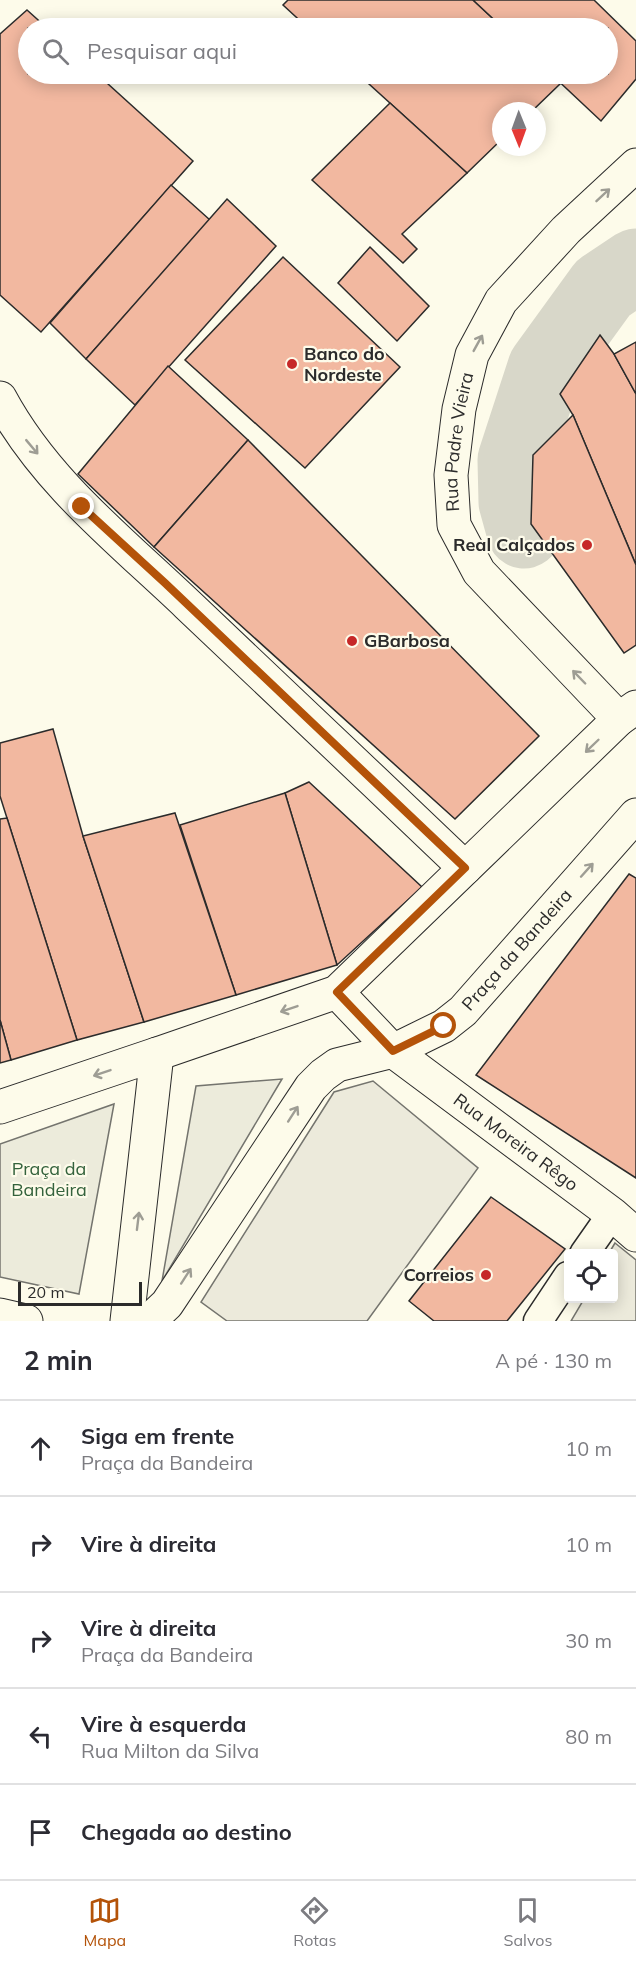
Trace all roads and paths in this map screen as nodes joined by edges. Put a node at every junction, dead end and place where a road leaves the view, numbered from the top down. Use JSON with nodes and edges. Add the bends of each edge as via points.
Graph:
{"nodes":[{"id":1,"x":636,"y":165,"type":"edge"},
{"id":2,"x":0,"y":398,"type":"edge"},
{"id":3,"x":628,"y":713,"type":"edge"},
{"id":4,"x":636,"y":815,"type":"edge"},
{"id":5,"x":465,"y":868,"type":"junction"},
{"id":6,"x":337,"y":992,"type":"junction"},
{"id":7,"x":393,"y":1051,"type":"junction"},
{"id":8,"x":157,"y":1054,"type":"junction"},
{"id":9,"x":0,"y":1107,"type":"edge"},
{"id":10,"x":612,"y":1214,"type":"junction"},
{"id":11,"x":636,"y":1235,"type":"edge"},
{"id":12,"x":588,"y":1249,"type":"edge"},
{"id":13,"x":564,"y":1282,"type":"edge"},
{"id":14,"x":0,"y":1315,"type":"edge"},
{"id":15,"x":26,"y":1321,"type":"edge"},
{"id":16,"x":127,"y":1321,"type":"edge"},
{"id":17,"x":149,"y":1321,"type":"edge"},
{"id":18,"x":537,"y":1321,"type":"edge"}],
"edges":[{"from":3,"to":1,"type":"street","name":"Rua Padre Vieira","one_way":true,"via":[[479,572],[454,525],[450,474],[471,355],[501,301],[566,230]]},
{"from":2,"to":5,"type":"street","one_way":true,"via":[[16,428],[82,507]]},
{"from":3,"to":5,"type":"street","one_way":true},
{"from":7,"to":4,"type":"street","name":"Praça da Bandeira","one_way":true,"via":[[444,1026],[463,1011]]},
{"from":5,"to":6,"type":"street"},
{"from":6,"to":7,"type":"street","name":"Rua Moreira Rêgo"},
{"from":6,"to":8,"type":"street","one_way":true},
{"from":7,"to":10,"type":"street","name":"Rua Moreira Rêgo"},
{"from":17,"to":7,"type":"street","name":"Praça da Bandeira","one_way":true,"via":[[168,1304],[311,1087],[337,1065]]},
{"from":8,"to":9,"type":"street","one_way":true},
{"from":16,"to":8,"type":"street","one_way":true},
{"from":10,"to":11,"type":"street","name":"Rua Moreira Rêgo"},
{"from":10,"to":12,"type":"street"},
{"from":13,"to":18,"type":"street"},
{"from":14,"to":15,"type":"street"}]}
